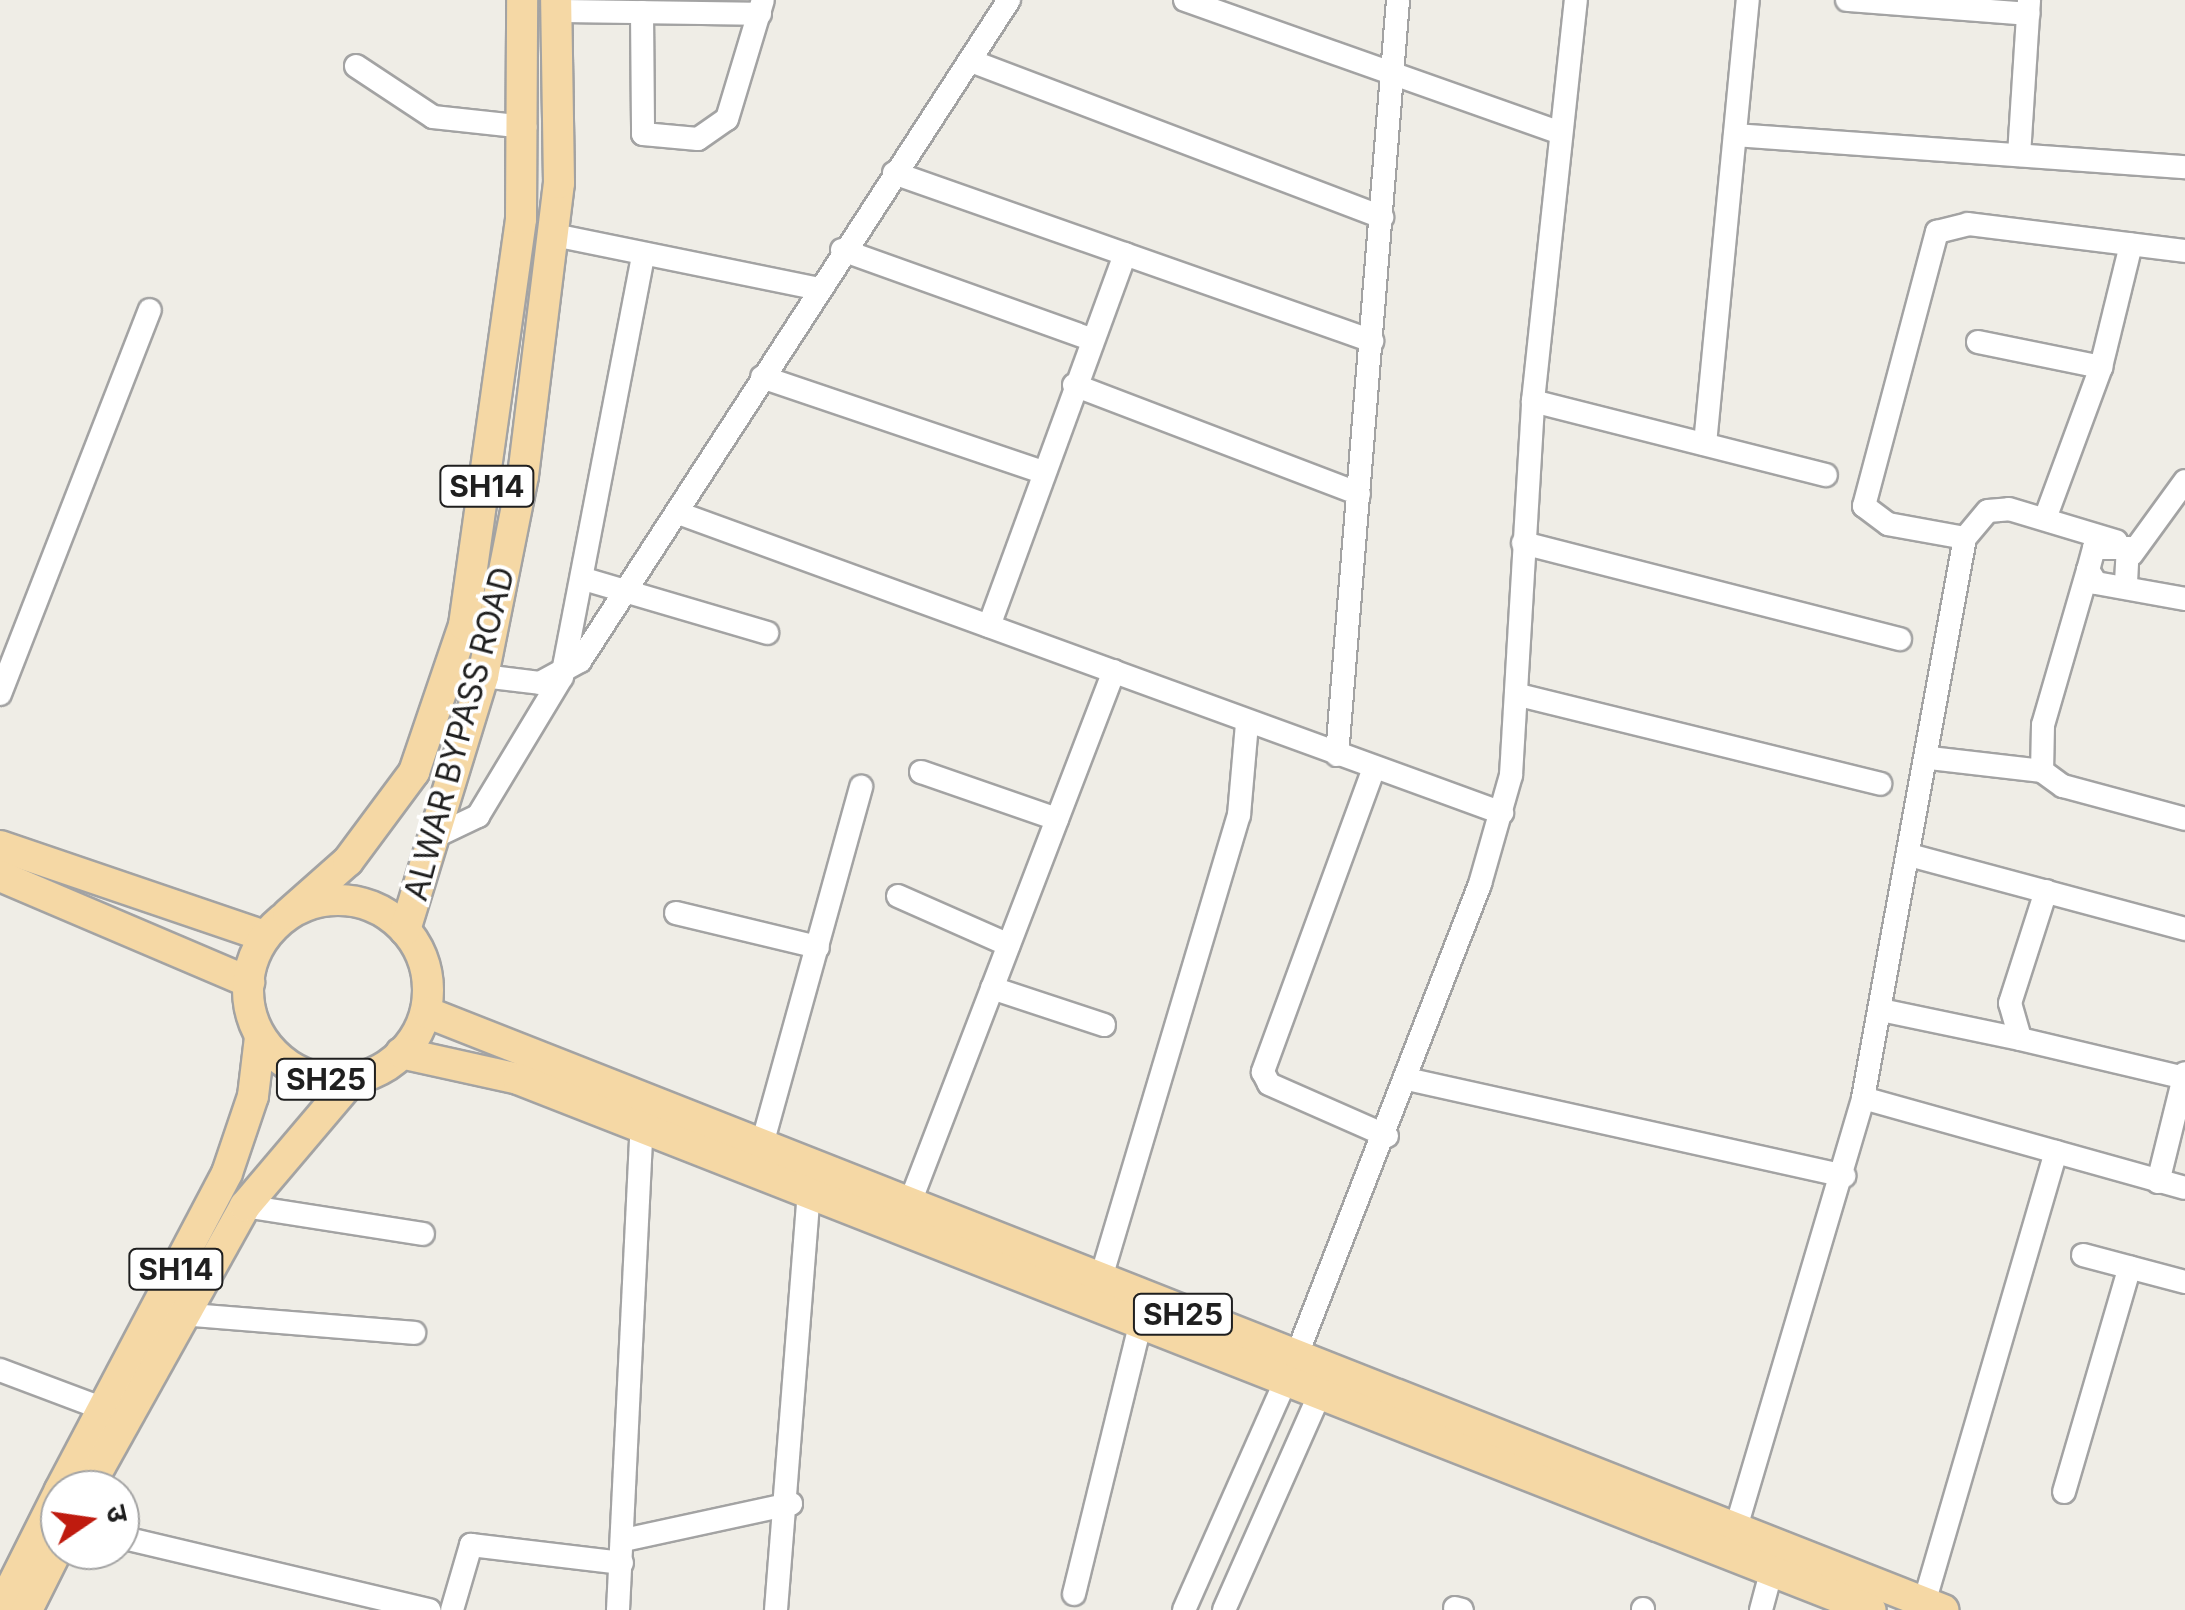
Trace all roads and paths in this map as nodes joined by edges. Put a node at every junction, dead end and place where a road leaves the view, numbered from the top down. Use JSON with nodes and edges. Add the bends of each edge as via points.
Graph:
{"nodes":[{"id":1,"x":522,"y":0,"type":"edge"},
{"id":2,"x":1009,"y":0,"type":"edge"},
{"id":3,"x":1185,"y":0,"type":"edge"},
{"id":4,"x":1398,"y":0,"type":"edge"},
{"id":5,"x":1576,"y":0,"type":"edge"},
{"id":6,"x":1748,"y":0,"type":"edge"},
{"id":7,"x":1847,"y":0,"type":"edge"},
{"id":8,"x":557,"y":5,"type":"edge"},
{"id":9,"x":689,"y":6,"type":"edge"},
{"id":10,"x":762,"y":7,"type":"edge"},
{"id":11,"x":2028,"y":7,"type":"edge"},
{"id":12,"x":642,"y":12,"type":"junction"},
{"id":13,"x":972,"y":61,"type":"junction"},
{"id":14,"x":356,"y":66,"type":"dead end"},
{"id":15,"x":1394,"y":74,"type":"junction"},
{"id":16,"x":525,"y":127,"type":"junction"},
{"id":17,"x":1562,"y":133,"type":"junction"},
{"id":18,"x":1735,"y":135,"type":"junction"},
{"id":19,"x":2020,"y":155,"type":"junction"},
{"id":20,"x":2185,"y":167,"type":"edge"},
{"id":21,"x":894,"y":173,"type":"junction"},
{"id":22,"x":1382,"y":217,"type":"junction"},
{"id":23,"x":554,"y":235,"type":"junction"},
{"id":24,"x":2131,"y":245,"type":"junction"},
{"id":25,"x":842,"y":250,"type":"junction"},
{"id":26,"x":2185,"y":252,"type":"edge"},
{"id":27,"x":1125,"y":254,"type":"junction"},
{"id":28,"x":643,"y":257,"type":"junction"},
{"id":29,"x":815,"y":288,"type":"junction"},
{"id":30,"x":150,"y":310,"type":"dead end"},
{"id":31,"x":1091,"y":338,"type":"junction"},
{"id":32,"x":1372,"y":341,"type":"junction"},
{"id":33,"x":1978,"y":342,"type":"dead end"},
{"id":34,"x":2102,"y":367,"type":"junction"},
{"id":35,"x":762,"y":377,"type":"junction"},
{"id":36,"x":1074,"y":385,"type":"junction"},
{"id":37,"x":1533,"y":401,"type":"junction"},
{"id":38,"x":1705,"y":444,"type":"junction"},
{"id":39,"x":1043,"y":472,"type":"junction"},
{"id":40,"x":1826,"y":474,"type":"dead end"},
{"id":41,"x":2185,"y":481,"type":"edge"},
{"id":42,"x":1359,"y":494,"type":"junction"},
{"id":43,"x":680,"y":514,"type":"junction"},
{"id":44,"x":2046,"y":516,"type":"junction"},
{"id":45,"x":2175,"y":516,"type":"edge"},
{"id":46,"x":1965,"y":538,"type":"junction"},
{"id":47,"x":1523,"y":543,"type":"junction"},
{"id":48,"x":2124,"y":548,"type":"junction"},
{"id":49,"x":2088,"y":570,"type":"junction"},
{"id":50,"x":584,"y":579,"type":"junction"},
{"id":51,"x":2126,"y":582,"type":"junction"},
{"id":52,"x":629,"y":587,"type":"junction"},
{"id":53,"x":2185,"y":599,"type":"edge"},
{"id":54,"x":988,"y":626,"type":"junction"},
{"id":55,"x":767,"y":633,"type":"dead end"},
{"id":56,"x":1900,"y":639,"type":"dead end"},
{"id":57,"x":1114,"y":671,"type":"junction"},
{"id":58,"x":483,"y":676,"type":"junction"},
{"id":59,"x":562,"y":677,"type":"junction"},
{"id":60,"x":0,"y":694,"type":"edge"},
{"id":61,"x":1519,"y":695,"type":"junction"},
{"id":62,"x":1247,"y":723,"type":"junction"},
{"id":63,"x":1337,"y":755,"type":"junction"},
{"id":64,"x":1930,"y":758,"type":"junction"},
{"id":65,"x":1374,"y":768,"type":"junction"},
{"id":66,"x":2042,"y":771,"type":"junction"},
{"id":67,"x":921,"y":772,"type":"dead end"},
{"id":68,"x":1880,"y":784,"type":"dead end"},
{"id":69,"x":861,"y":786,"type":"dead end"},
{"id":70,"x":1502,"y":813,"type":"junction"},
{"id":71,"x":1057,"y":819,"type":"junction"},
{"id":72,"x":2185,"y":819,"type":"edge"},
{"id":73,"x":436,"y":836,"type":"junction"},
{"id":74,"x":0,"y":846,"type":"edge"},
{"id":75,"x":1913,"y":856,"type":"junction"},
{"id":76,"x":0,"y":876,"type":"edge"},
{"id":77,"x":2046,"y":891,"type":"junction"},
{"id":78,"x":898,"y":896,"type":"dead end"},
{"id":79,"x":676,"y":913,"type":"dead end"},
{"id":80,"x":288,"y":914,"type":"junction"},
{"id":81,"x":2185,"y":929,"type":"edge"},
{"id":82,"x":405,"y":930,"type":"junction"},
{"id":83,"x":265,"y":936,"type":"junction"},
{"id":84,"x":1008,"y":945,"type":"junction"},
{"id":85,"x":818,"y":947,"type":"junction"},
{"id":86,"x":249,"y":982,"type":"junction"},
{"id":87,"x":992,"y":988,"type":"junction"},
{"id":88,"x":1881,"y":1010,"type":"junction"},
{"id":89,"x":426,"y":1012,"type":"junction"},
{"id":90,"x":1104,"y":1025,"type":"dead end"},
{"id":91,"x":260,"y":1037,"type":"junction"},
{"id":92,"x":2020,"y":1039,"type":"junction"},
{"id":93,"x":401,"y":1053,"type":"junction"},
{"id":94,"x":2185,"y":1076,"type":"edge"},
{"id":95,"x":1407,"y":1078,"type":"junction"},
{"id":96,"x":351,"y":1080,"type":"junction"},
{"id":97,"x":1863,"y":1098,"type":"junction"},
{"id":98,"x":642,"y":1126,"type":"junction"},
{"id":99,"x":1387,"y":1136,"type":"junction"},
{"id":100,"x":761,"y":1148,"type":"junction"},
{"id":101,"x":2056,"y":1152,"type":"junction"},
{"id":102,"x":1844,"y":1176,"type":"junction"},
{"id":103,"x":2158,"y":1182,"type":"junction"},
{"id":104,"x":2185,"y":1188,"type":"edge"},
{"id":105,"x":809,"y":1194,"type":"junction"},
{"id":106,"x":909,"y":1205,"type":"junction"},
{"id":107,"x":245,"y":1206,"type":"junction"},
{"id":108,"x":423,"y":1234,"type":"dead end"},
{"id":109,"x":2084,"y":1255,"type":"dead end"},
{"id":110,"x":2130,"y":1267,"type":"junction"},
{"id":111,"x":1100,"y":1280,"type":"junction"},
{"id":112,"x":2185,"y":1282,"type":"edge"},
{"id":113,"x":180,"y":1314,"type":"junction"},
{"id":114,"x":1140,"y":1326,"type":"junction"},
{"id":115,"x":414,"y":1333,"type":"dead end"},
{"id":116,"x":0,"y":1370,"type":"edge"},
{"id":117,"x":1291,"y":1370,"type":"junction"},
{"id":118,"x":1319,"y":1396,"type":"junction"},
{"id":119,"x":101,"y":1408,"type":"junction"},
{"id":120,"x":70,"y":1470,"type":"edge"},
{"id":121,"x":98,"y":1470,"type":"edge"},
{"id":122,"x":2064,"y":1492,"type":"dead end"},
{"id":123,"x":791,"y":1504,"type":"junction"},
{"id":124,"x":40,"y":1530,"type":"edge"},
{"id":125,"x":1735,"y":1532,"type":"junction"},
{"id":126,"x":140,"y":1542,"type":"edge"},
{"id":127,"x":623,"y":1551,"type":"junction"},
{"id":128,"x":47,"y":1570,"type":"edge"},
{"id":129,"x":1771,"y":1573,"type":"junction"},
{"id":130,"x":1074,"y":1594,"type":"dead end"},
{"id":131,"x":1934,"y":1606,"type":"edge"},
{"id":132,"x":0,"y":1610,"type":"edge"},
{"id":133,"x":27,"y":1610,"type":"edge"},
{"id":134,"x":430,"y":1610,"type":"edge"},
{"id":135,"x":452,"y":1610,"type":"edge"},
{"id":136,"x":618,"y":1610,"type":"edge"},
{"id":137,"x":776,"y":1610,"type":"edge"},
{"id":138,"x":1184,"y":1610,"type":"edge"},
{"id":139,"x":1224,"y":1610,"type":"edge"},
{"id":140,"x":1761,"y":1610,"type":"edge"},
{"id":141,"x":1871,"y":1610,"type":"edge"}],
"edges":[{"from":1,"to":16,"type":"main road","name":"ALWAR BYPASS ROAD","number":"SH14"},
{"from":2,"to":13,"type":"street"},
{"from":3,"to":15,"type":"street"},
{"from":4,"to":15,"type":"street"},
{"from":5,"to":17,"type":"street"},
{"from":6,"to":18,"type":"street"},
{"from":7,"to":11,"type":"street"},
{"from":8,"to":12,"type":"street"},
{"from":8,"to":23,"type":"main road","name":"ALWAR BYPASS ROAD","number":"SH14"},
{"from":9,"to":10,"type":"street"},
{"from":9,"to":12,"type":"street"},
{"from":10,"to":12,"type":"street","via":[[726,118],[698,139],[643,134]]},
{"from":11,"to":19,"type":"street"},
{"from":13,"to":21,"type":"street"},
{"from":13,"to":22,"type":"street"},
{"from":14,"to":16,"type":"street","via":[[433,118]]},
{"from":15,"to":17,"type":"street"},
{"from":15,"to":22,"type":"street"},
{"from":16,"to":80,"type":"main road","name":"ALWAR BYPASS ROAD","number":"SH14","via":[[492,450],[454,664],[414,772],[384,817]]},
{"from":17,"to":37,"type":"street"},
{"from":18,"to":19,"type":"street"},
{"from":18,"to":38,"type":"street"},
{"from":19,"to":20,"type":"street"},
{"from":21,"to":25,"type":"street"},
{"from":21,"to":27,"type":"street"},
{"from":22,"to":32,"type":"street"},
{"from":23,"to":28,"type":"street"},
{"from":23,"to":58,"type":"main road","name":"ALWAR BYPASS ROAD","number":"SH14","via":[[523,476]]},
{"from":24,"to":26,"type":"street"},
{"from":24,"to":34,"type":"street"},
{"from":24,"to":46,"type":"street","via":[[1968,224],[1937,232],[1927,246],[1864,506],[1888,524]]},
{"from":25,"to":29,"type":"street"},
{"from":25,"to":31,"type":"street"},
{"from":27,"to":31,"type":"street"},
{"from":27,"to":32,"type":"street"},
{"from":28,"to":29,"type":"street"},
{"from":28,"to":50,"type":"street"},
{"from":29,"to":35,"type":"street"},
{"from":30,"to":60,"type":"street"},
{"from":31,"to":36,"type":"street"},
{"from":32,"to":42,"type":"street"},
{"from":33,"to":34,"type":"street"},
{"from":34,"to":44,"type":"street"},
{"from":35,"to":39,"type":"street"},
{"from":35,"to":43,"type":"street"},
{"from":36,"to":39,"type":"street"},
{"from":36,"to":42,"type":"street"},
{"from":37,"to":38,"type":"street"},
{"from":37,"to":47,"type":"street"},
{"from":38,"to":40,"type":"street"},
{"from":39,"to":54,"type":"street"},
{"from":41,"to":45,"type":"street"},
{"from":42,"to":63,"type":"street"},
{"from":43,"to":52,"type":"street"},
{"from":43,"to":54,"type":"street"},
{"from":44,"to":46,"type":"street","via":[[1988,510]]},
{"from":44,"to":48,"type":"street"},
{"from":45,"to":48,"type":"street"},
{"from":46,"to":64,"type":"street"},
{"from":47,"to":56,"type":"street"},
{"from":47,"to":61,"type":"street"},
{"from":48,"to":49,"type":"street","via":[[2094,548]]},
{"from":48,"to":51,"type":"street"},
{"from":49,"to":51,"type":"street","via":[[2104,587]]},
{"from":49,"to":66,"type":"street","via":[[2044,724]]},
{"from":50,"to":52,"type":"street"},
{"from":50,"to":59,"type":"street"},
{"from":51,"to":53,"type":"street"},
{"from":52,"to":55,"type":"street","via":[[654,605]]},
{"from":52,"to":59,"type":"street"},
{"from":54,"to":57,"type":"street"},
{"from":57,"to":62,"type":"street"},
{"from":57,"to":71,"type":"street"},
{"from":58,"to":59,"type":"street"},
{"from":58,"to":73,"type":"main road","name":"ALWAR BYPASS ROAD","number":"SH14"},
{"from":59,"to":73,"type":"street","via":[[478,816]]},
{"from":61,"to":68,"type":"street"},
{"from":61,"to":70,"type":"street"},
{"from":62,"to":63,"type":"street"},
{"from":62,"to":111,"type":"street","via":[[1239,815]]},
{"from":63,"to":65,"type":"street"},
{"from":64,"to":66,"type":"street"},
{"from":64,"to":75,"type":"street"},
{"from":65,"to":70,"type":"street"},
{"from":65,"to":99,"type":"street","via":[[1263,1072],[1268,1084]]},
{"from":66,"to":72,"type":"street","via":[[2063,786]]},
{"from":67,"to":71,"type":"street"},
{"from":69,"to":85,"type":"street"},
{"from":70,"to":95,"type":"street"},
{"from":71,"to":84,"type":"street"},
{"from":73,"to":82,"type":"main road","name":"ALWAR BYPASS ROAD","number":"SH14"},
{"from":74,"to":83,"type":"main road"},
{"from":75,"to":77,"type":"street"},
{"from":75,"to":88,"type":"street"},
{"from":76,"to":86,"type":"main road"},
{"from":77,"to":81,"type":"street"},
{"from":77,"to":92,"type":"street","via":[[2010,1002]]},
{"from":78,"to":84,"type":"street"},
{"from":79,"to":85,"type":"street"},
{"from":80,"to":82,"type":"main road","via":[[349,900]]},
{"from":80,"to":83,"type":"main road"},
{"from":82,"to":89,"type":"main road","via":[[421,955]]},
{"from":83,"to":86,"type":"main road"},
{"from":84,"to":87,"type":"street"},
{"from":85,"to":100,"type":"street"},
{"from":86,"to":91,"type":"main road","number":"SH25"},
{"from":87,"to":90,"type":"street"},
{"from":87,"to":106,"type":"street"},
{"from":88,"to":92,"type":"street"},
{"from":88,"to":97,"type":"street"},
{"from":89,"to":93,"type":"main road","number":"SH25"},
{"from":89,"to":100,"type":"main road","number":"SH25"},
{"from":91,"to":96,"type":"main road","number":"SH25","via":[[300,1071]]},
{"from":91,"to":119,"type":"main road","number":"SH14","via":[[253,1096],[227,1173]]},
{"from":92,"to":94,"type":"street"},
{"from":93,"to":96,"type":"main road","number":"SH25"},
{"from":93,"to":98,"type":"main road","number":"SH25","via":[[505,1075]]},
{"from":94,"to":103,"type":"street"},
{"from":95,"to":99,"type":"street"},
{"from":95,"to":102,"type":"street"},
{"from":96,"to":107,"type":"main road","number":"SH14"},
{"from":97,"to":101,"type":"street"},
{"from":97,"to":102,"type":"street"},
{"from":98,"to":105,"type":"main road","number":"SH25"},
{"from":98,"to":127,"type":"street"},
{"from":99,"to":117,"type":"street"},
{"from":100,"to":106,"type":"main road","number":"SH25"},
{"from":101,"to":103,"type":"street"},
{"from":101,"to":131,"type":"street"},
{"from":102,"to":125,"type":"street"},
{"from":103,"to":104,"type":"street"},
{"from":105,"to":114,"type":"main road","number":"SH25"},
{"from":105,"to":123,"type":"street"},
{"from":106,"to":111,"type":"main road","number":"SH25"},
{"from":107,"to":108,"type":"street","via":[[300,1222]]},
{"from":107,"to":113,"type":"main road","number":"SH14"},
{"from":109,"to":110,"type":"street"},
{"from":110,"to":112,"type":"street"},
{"from":110,"to":122,"type":"street"},
{"from":111,"to":117,"type":"main road","number":"SH25"},
{"from":113,"to":115,"type":"street"},
{"from":113,"to":121,"type":"main road","number":"SH14"},
{"from":114,"to":117,"type":"main road","number":"SH25"},
{"from":114,"to":130,"type":"street"},
{"from":116,"to":119,"type":"street"},
{"from":117,"to":118,"type":"main road","number":"SH25"},
{"from":117,"to":125,"type":"main road","number":"SH25"},
{"from":117,"to":138,"type":"street"},
{"from":118,"to":129,"type":"main road","number":"SH25"},
{"from":118,"to":139,"type":"street"},
{"from":119,"to":120,"type":"main road","number":"SH14"},
{"from":123,"to":127,"type":"street"},
{"from":123,"to":137,"type":"street"},
{"from":124,"to":132,"type":"main road","number":"SH14"},
{"from":125,"to":131,"type":"main road","number":"SH25"},
{"from":126,"to":134,"type":"street"},
{"from":127,"to":135,"type":"street","via":[[470,1545]]},
{"from":127,"to":136,"type":"street"},
{"from":128,"to":133,"type":"main road"},
{"from":129,"to":140,"type":"street"},
{"from":129,"to":141,"type":"main road","number":"SH25"}]}
